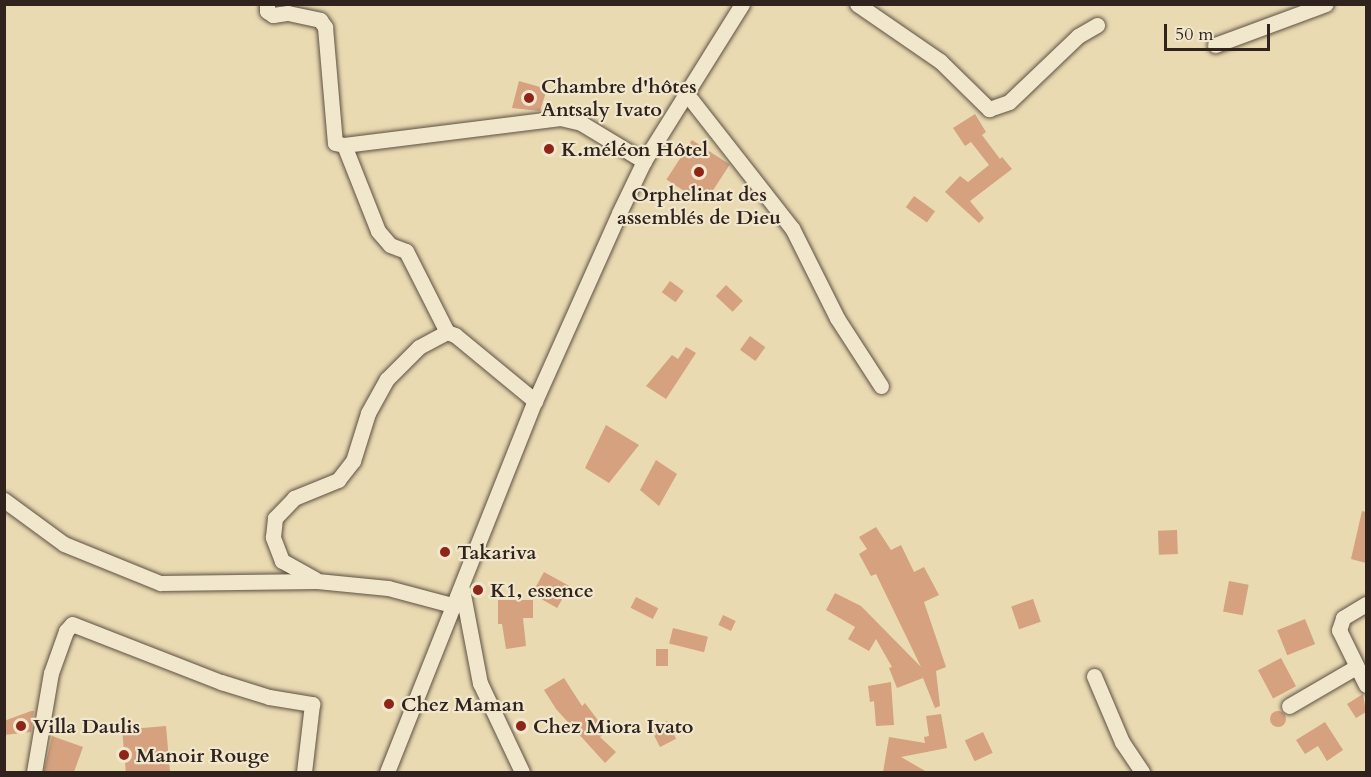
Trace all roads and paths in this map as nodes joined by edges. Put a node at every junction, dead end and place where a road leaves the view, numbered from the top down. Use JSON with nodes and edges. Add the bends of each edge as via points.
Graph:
{"nodes":[{"id":1,"x":267,"y":4,"type":"edge"},
{"id":2,"x":742,"y":4,"type":"edge"},
{"id":3,"x":857,"y":4,"type":"edge"},
{"id":4,"x":1326,"y":4,"type":"edge"},
{"id":5,"x":1097,"y":25,"type":"dead end"},
{"id":6,"x":1215,"y":45,"type":"dead end"},
{"id":7,"x":686,"y":93,"type":"junction"},
{"id":8,"x":344,"y":146,"type":"junction"},
{"id":9,"x":644,"y":161,"type":"junction"},
{"id":10,"x":447,"y":332,"type":"junction"},
{"id":11,"x":881,"y":386,"type":"dead end"},
{"id":12,"x":535,"y":401,"type":"junction"},
{"id":13,"x":4,"y":500,"type":"edge"},
{"id":14,"x":317,"y":581,"type":"junction"},
{"id":15,"x":462,"y":589,"type":"junction"},
{"id":16,"x":1366,"y":604,"type":"edge"},
{"id":17,"x":455,"y":606,"type":"junction"},
{"id":18,"x":1356,"y":667,"type":"junction"},
{"id":19,"x":1094,"y":676,"type":"dead end"},
{"id":20,"x":1366,"y":685,"type":"edge"},
{"id":21,"x":1289,"y":706,"type":"dead end"},
{"id":22,"x":34,"y":772,"type":"edge"},
{"id":23,"x":304,"y":772,"type":"edge"},
{"id":24,"x":387,"y":772,"type":"edge"},
{"id":25,"x":522,"y":772,"type":"edge"},
{"id":26,"x":1142,"y":772,"type":"edge"}],
"edges":[{"from":1,"to":8,"type":"street","via":[[267,11],[273,15],[288,13],[320,20],[325,27],[335,143]]},
{"from":2,"to":7,"type":"street"},
{"from":3,"to":5,"type":"street","via":[[940,61],[989,109],[1009,102],[1078,36]]},
{"from":4,"to":6,"type":"street"},
{"from":7,"to":9,"type":"street"},
{"from":7,"to":11,"type":"street","via":[[792,228],[837,318]]},
{"from":8,"to":9,"type":"street","via":[[560,118],[581,123]]},
{"from":8,"to":10,"type":"street","via":[[378,231],[390,245],[406,251],[411,258]]},
{"from":9,"to":12,"type":"street"},
{"from":10,"to":12,"type":"street"},
{"from":10,"to":14,"type":"street","via":[[418,347],[387,379],[368,413],[353,461],[338,480],[294,498],[275,518],[273,537],[282,561]]},
{"from":12,"to":15,"type":"street","via":[[466,568]]},
{"from":13,"to":14,"type":"street","via":[[64,544],[160,583]]},
{"from":14,"to":17,"type":"street","via":[[388,588]]},
{"from":15,"to":17,"type":"street"},
{"from":15,"to":25,"type":"street","via":[[480,683]]},
{"from":16,"to":18,"type":"street","via":[[1343,618],[1339,630]]},
{"from":17,"to":24,"type":"street"},
{"from":18,"to":20,"type":"street"},
{"from":18,"to":21,"type":"street"},
{"from":19,"to":26,"type":"street","via":[[1122,742]]},
{"from":22,"to":23,"type":"street","via":[[51,673],[72,624],[221,682],[268,697],[312,704]]}]}
